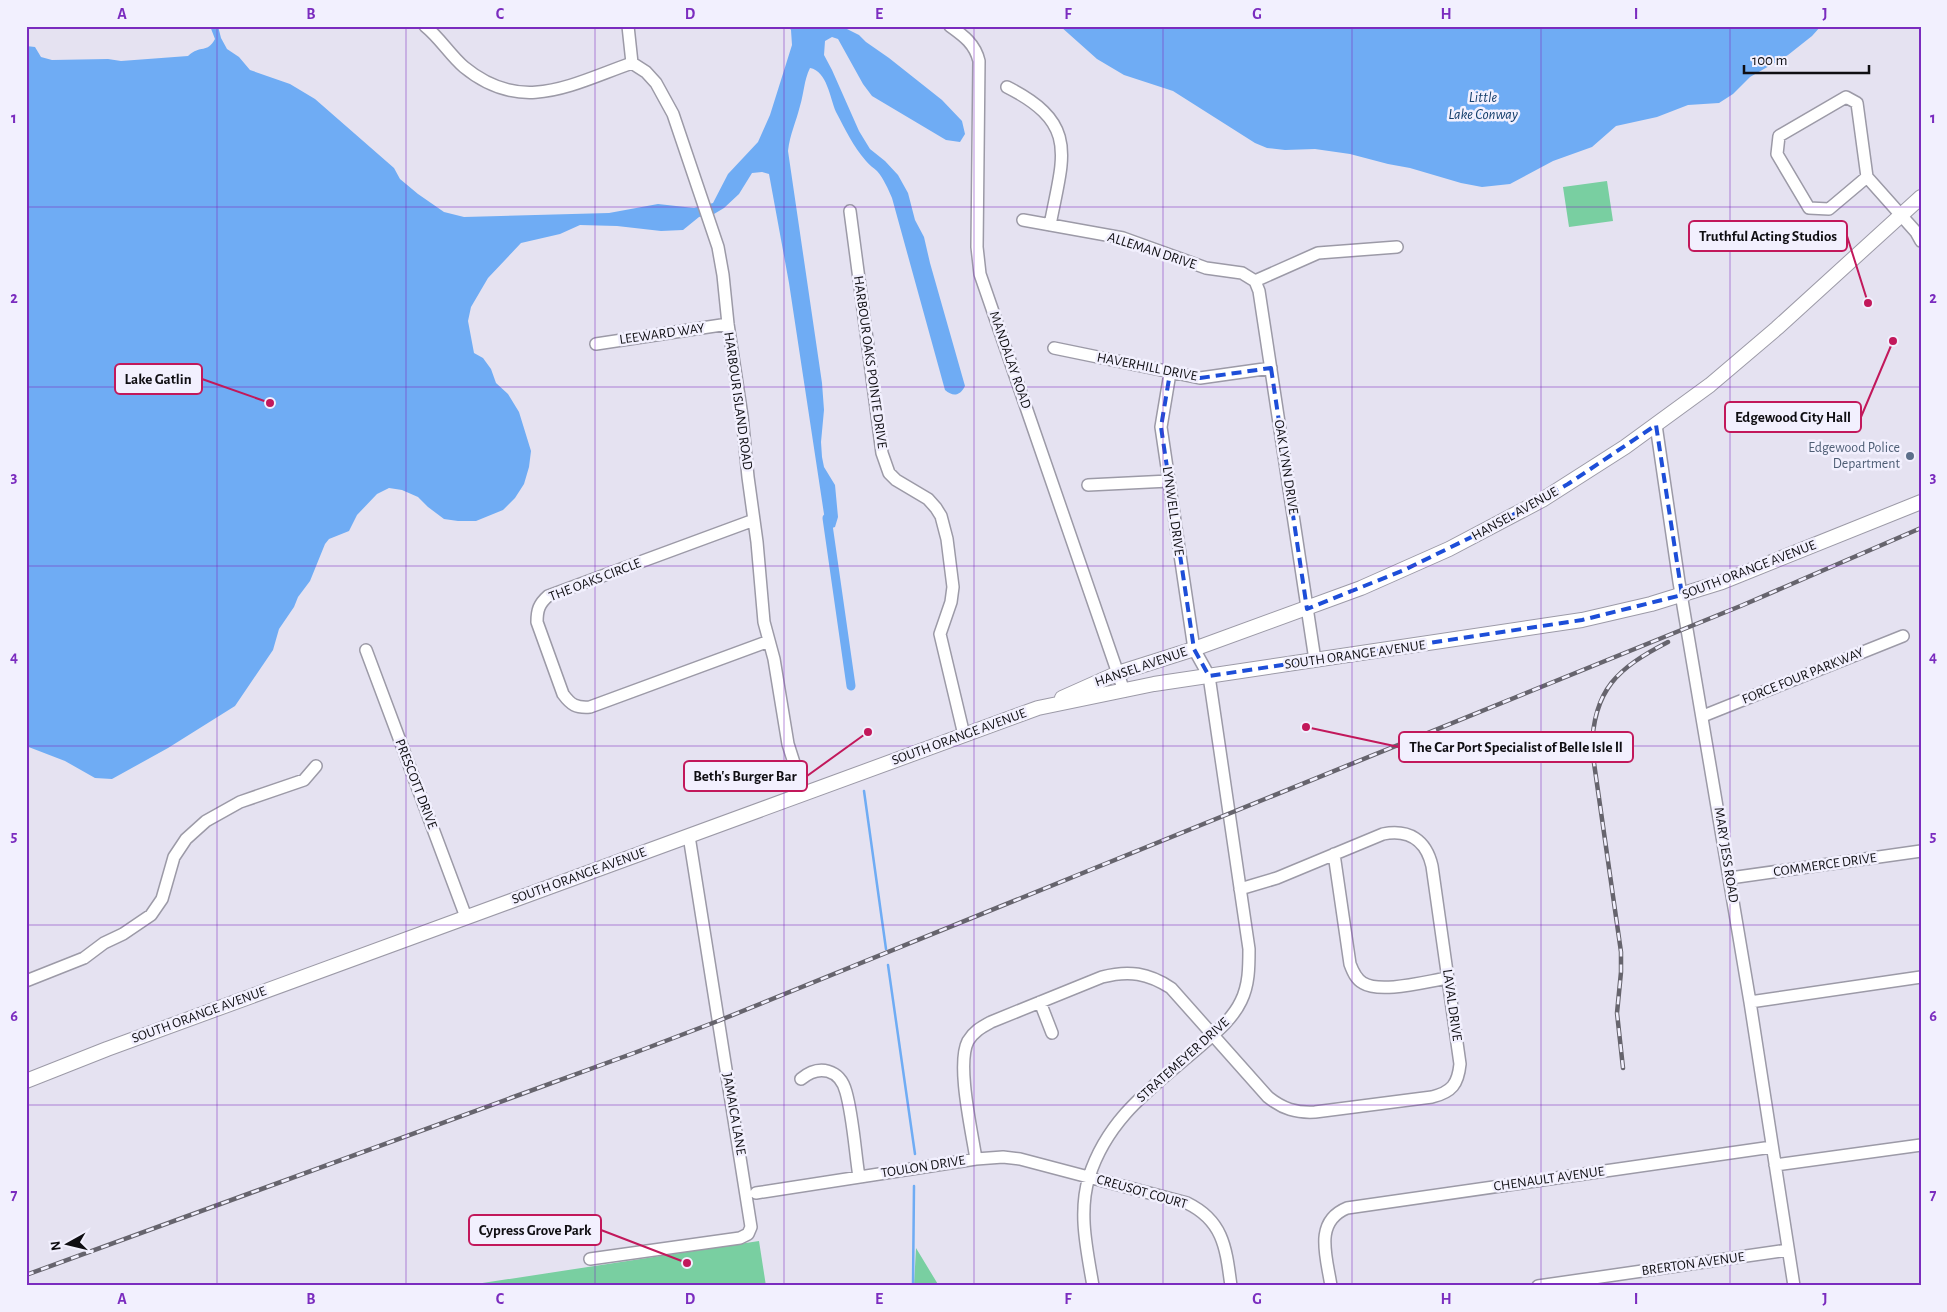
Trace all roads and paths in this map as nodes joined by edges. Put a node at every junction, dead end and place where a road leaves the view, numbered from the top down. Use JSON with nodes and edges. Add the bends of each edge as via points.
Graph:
{"nodes":[{"id":1,"x":424,"y":26,"type":"edge"},
{"id":2,"x":628,"y":26,"type":"edge"},
{"id":3,"x":950,"y":26,"type":"edge"},
{"id":4,"x":632,"y":62,"type":"junction"},
{"id":5,"x":1007,"y":87,"type":"dead end"},
{"id":6,"x":1868,"y":177,"type":"junction"},
{"id":7,"x":1921,"y":196,"type":"edge"},
{"id":8,"x":850,"y":211,"type":"dead end"},
{"id":9,"x":1901,"y":215,"type":"junction"},
{"id":10,"x":1023,"y":220,"type":"dead end"},
{"id":11,"x":1050,"y":226,"type":"junction"},
{"id":12,"x":1921,"y":241,"type":"edge"},
{"id":13,"x":1397,"y":247,"type":"dead end"},
{"id":14,"x":1253,"y":279,"type":"junction"},
{"id":15,"x":728,"y":324,"type":"junction"},
{"id":16,"x":596,"y":344,"type":"dead end"},
{"id":17,"x":1054,"y":348,"type":"dead end"},
{"id":18,"x":1271,"y":368,"type":"junction"},
{"id":19,"x":1170,"y":373,"type":"junction"},
{"id":20,"x":1656,"y":425,"type":"junction"},
{"id":21,"x":1169,"y":481,"type":"junction"},
{"id":22,"x":1088,"y":485,"type":"dead end"},
{"id":23,"x":1921,"y":502,"type":"edge"},
{"id":24,"x":754,"y":520,"type":"junction"},
{"id":25,"x":1682,"y":595,"type":"junction"},
{"id":26,"x":1307,"y":609,"type":"junction"},
{"id":27,"x":1904,"y":636,"type":"dead end"},
{"id":28,"x":769,"y":641,"type":"junction"},
{"id":29,"x":1194,"y":649,"type":"junction"},
{"id":30,"x":366,"y":650,"type":"dead end"},
{"id":31,"x":1315,"y":660,"type":"junction"},
{"id":32,"x":1118,"y":673,"type":"junction"},
{"id":33,"x":1209,"y":676,"type":"junction"},
{"id":34,"x":1124,"y":691,"type":"junction"},
{"id":35,"x":1038,"y":708,"type":"junction"},
{"id":36,"x":1703,"y":716,"type":"junction"},
{"id":37,"x":964,"y":735,"type":"junction"},
{"id":38,"x":316,"y":766,"type":"dead end"},
{"id":39,"x":804,"y":794,"type":"junction"},
{"id":40,"x":689,"y":836,"type":"junction"},
{"id":41,"x":1921,"y":851,"type":"edge"},
{"id":42,"x":1334,"y":854,"type":"junction"},
{"id":43,"x":1730,"y":878,"type":"junction"},
{"id":44,"x":1240,"y":889,"type":"junction"},
{"id":45,"x":466,"y":917,"type":"junction"},
{"id":46,"x":1921,"y":977,"type":"edge"},
{"id":47,"x":1448,"y":978,"type":"junction"},
{"id":48,"x":26,"y":981,"type":"edge"},
{"id":49,"x":1040,"y":1002,"type":"junction"},
{"id":50,"x":1750,"y":1002,"type":"junction"},
{"id":51,"x":1052,"y":1033,"type":"dead end"},
{"id":52,"x":1213,"y":1035,"type":"junction"},
{"id":53,"x":801,"y":1079,"type":"dead end"},
{"id":54,"x":26,"y":1081,"type":"edge"},
{"id":55,"x":1921,"y":1145,"type":"edge"},
{"id":56,"x":1772,"y":1147,"type":"junction"},
{"id":57,"x":976,"y":1159,"type":"junction"},
{"id":58,"x":1775,"y":1165,"type":"junction"},
{"id":59,"x":859,"y":1177,"type":"junction"},
{"id":60,"x":1089,"y":1177,"type":"junction"},
{"id":61,"x":756,"y":1193,"type":"dead end"},
{"id":62,"x":1788,"y":1250,"type":"junction"},
{"id":63,"x":590,"y":1259,"type":"dead end"},
{"id":64,"x":1093,"y":1286,"type":"edge"},
{"id":65,"x":1231,"y":1286,"type":"edge"},
{"id":66,"x":1331,"y":1286,"type":"edge"},
{"id":67,"x":1538,"y":1286,"type":"edge"},
{"id":68,"x":1794,"y":1286,"type":"edge"}],
"edges":[{"from":1,"to":4,"type":"street","via":[[464,67],[489,84],[514,92],[551,91]]},
{"from":2,"to":4,"type":"street"},
{"from":3,"to":32,"type":"street","name":"MANDALAY ROAD","via":[[968,40],[979,61],[977,247],[980,274]]},
{"from":4,"to":15,"type":"street","name":"HARBOUR ISLAND ROAD","via":[[656,83],[673,114],[718,247]]},
{"from":5,"to":11,"type":"street","via":[[1029,98],[1043,110],[1059,134],[1061,165]]},
{"from":6,"to":6,"type":"street","via":[[1857,103],[1846,97],[1779,136],[1777,154],[1809,208],[1828,210]]},
{"from":6,"to":9,"type":"street"},
{"from":7,"to":9,"type":"main road","name":"HANSEL AVENUE"},
{"from":8,"to":37,"type":"street","name":"HARBOUR OAKS POINTE DRIVE","via":[[882,453],[896,480],[928,499],[936,508],[947,539],[953,587],[940,634]]},
{"from":9,"to":12,"type":"street"},
{"from":9,"to":20,"type":"main road","name":"HANSEL AVENUE","via":[[1760,344]]},
{"from":10,"to":11,"type":"street","name":"ALLEMAN DRIVE"},
{"from":11,"to":14,"type":"street","name":"ALLEMAN DRIVE","via":[[1123,238],[1206,268],[1242,273]]},
{"from":13,"to":14,"type":"street","via":[[1318,253]]},
{"from":14,"to":18,"type":"street","name":"OAK LYNN DRIVE","via":[[1259,291]]},
{"from":15,"to":16,"type":"street","name":"LEEWARD WAY"},
{"from":15,"to":24,"type":"street","name":"HARBOUR ISLAND ROAD"},
{"from":17,"to":19,"type":"street","name":"HAVERHILL DRIVE"},
{"from":18,"to":19,"type":"street","name":"HAVERHILL DRIVE","via":[[1200,378]]},
{"from":18,"to":26,"type":"street","name":"OAK LYNN DRIVE"},
{"from":19,"to":21,"type":"street","name":"LYNWELL DRIVE","via":[[1161,426]]},
{"from":20,"to":25,"type":"street","name":"MARY JESS ROAD"},
{"from":20,"to":26,"type":"main road","name":"HANSEL AVENUE","via":[[1593,469],[1486,530],[1405,570]]},
{"from":21,"to":22,"type":"street"},
{"from":21,"to":29,"type":"street","name":"LYNWELL DRIVE"},
{"from":23,"to":25,"type":"main road","name":"SOUTH ORANGE AVENUE"},
{"from":24,"to":28,"type":"street","name":"HARBOUR ISLAND ROAD","via":[[764,622]]},
{"from":24,"to":28,"type":"street","name":"THE OAKS CIRCLE","via":[[548,596],[541,602],[537,622],[563,694],[570,704],[579,708],[590,707]]},
{"from":25,"to":31,"type":"main road","name":"SOUTH ORANGE AVENUE","via":[[1582,620]]},
{"from":25,"to":36,"type":"street","name":"MARY JESS ROAD"},
{"from":26,"to":29,"type":"main road","name":"HANSEL AVENUE"},
{"from":26,"to":31,"type":"street","name":"OAK LYNN DRIVE"},
{"from":27,"to":36,"type":"street","name":"FORCE FOUR PARKWAY"},
{"from":28,"to":39,"type":"street","name":"HARBOUR ISLAND ROAD","via":[[788,744]]},
{"from":29,"to":32,"type":"main road","name":"HANSEL AVENUE"},
{"from":29,"to":33,"type":"street"},
{"from":30,"to":45,"type":"street","name":"PRESCOTT DRIVE"},
{"from":31,"to":33,"type":"main road","name":"SOUTH ORANGE AVENUE"},
{"from":32,"to":34,"type":"street","name":"MANDALAY ROAD"},
{"from":32,"to":35,"type":"main road","name":"HANSEL AVENUE"},
{"from":33,"to":34,"type":"main road","name":"SOUTH ORANGE AVENUE"},
{"from":33,"to":44,"type":"street","name":"STRATEMEYER DRIVE"},
{"from":34,"to":35,"type":"main road","name":"SOUTH ORANGE AVENUE"},
{"from":35,"to":37,"type":"main road","name":"SOUTH ORANGE AVENUE"},
{"from":36,"to":43,"type":"street","name":"MARY JESS ROAD"},
{"from":37,"to":39,"type":"main road","name":"SOUTH ORANGE AVENUE"},
{"from":38,"to":48,"type":"street","via":[[304,780],[240,802],[206,821],[186,839],[174,857],[162,899],[151,915],[84,958]]},
{"from":39,"to":40,"type":"main road","name":"SOUTH ORANGE AVENUE"},
{"from":40,"to":45,"type":"main road","name":"SOUTH ORANGE AVENUE"},
{"from":40,"to":63,"type":"street","name":"JAMAICA LANE","via":[[750,1227],[748,1234],[740,1238]]},
{"from":41,"to":43,"type":"street","name":"COMMERCE DRIVE"},
{"from":42,"to":44,"type":"street","name":"LAVAL DRIVE","via":[[1277,878]]},
{"from":42,"to":47,"type":"street","via":[[1350,964],[1361,982],[1376,988]]},
{"from":42,"to":47,"type":"street","name":"LAVAL DRIVE","via":[[1394,832],[1407,834],[1424,846],[1432,866]]},
{"from":43,"to":50,"type":"street","name":"MARY JESS ROAD"},
{"from":44,"to":52,"type":"street","name":"STRATEMEYER DRIVE","via":[[1249,949],[1247,984],[1235,1013]]},
{"from":45,"to":54,"type":"main road","name":"SOUTH ORANGE AVENUE","via":[[107,1048]]},
{"from":46,"to":50,"type":"street"},
{"from":47,"to":52,"type":"street","name":"LAVAL DRIVE","via":[[1460,1064],[1455,1084],[1442,1094],[1315,1112],[1289,1110],[1268,1097]]},
{"from":49,"to":51,"type":"street"},
{"from":49,"to":52,"type":"street","name":"LAVAL DRIVE","via":[[1109,975],[1144,975],[1172,988]]},
{"from":49,"to":57,"type":"street","name":"LAVAL DRIVE","via":[[991,1022],[977,1030],[968,1041],[963,1055],[963,1070]]},
{"from":50,"to":56,"type":"street","name":"MARY JESS ROAD"},
{"from":52,"to":60,"type":"street","name":"STRATEMEYER DRIVE","via":[[1124,1113],[1110,1131]]},
{"from":53,"to":59,"type":"street","via":[[815,1070],[826,1070],[838,1076],[846,1090]]},
{"from":55,"to":58,"type":"street"},
{"from":56,"to":58,"type":"street","name":"MARY JESS ROAD"},
{"from":56,"to":66,"type":"street","name":"CHENAULT AVENUE","via":[[1347,1208],[1330,1219],[1324,1239]]},
{"from":57,"to":59,"type":"street","name":"TOULON DRIVE"},
{"from":57,"to":60,"type":"street","name":"TOULON DRIVE","via":[[1020,1159]]},
{"from":58,"to":62,"type":"street","name":"MARY JESS ROAD"},
{"from":59,"to":61,"type":"street","name":"TOULON DRIVE"},
{"from":60,"to":64,"type":"street","name":"STRATEMEYER DRIVE","via":[[1084,1220]]},
{"from":60,"to":65,"type":"street","name":"CREUSOT COURT","via":[[1187,1203],[1201,1210],[1212,1220],[1224,1243]]},
{"from":62,"to":67,"type":"street","name":"BRERTON AVENUE"},
{"from":62,"to":68,"type":"street","name":"MARY JESS ROAD"}]}
